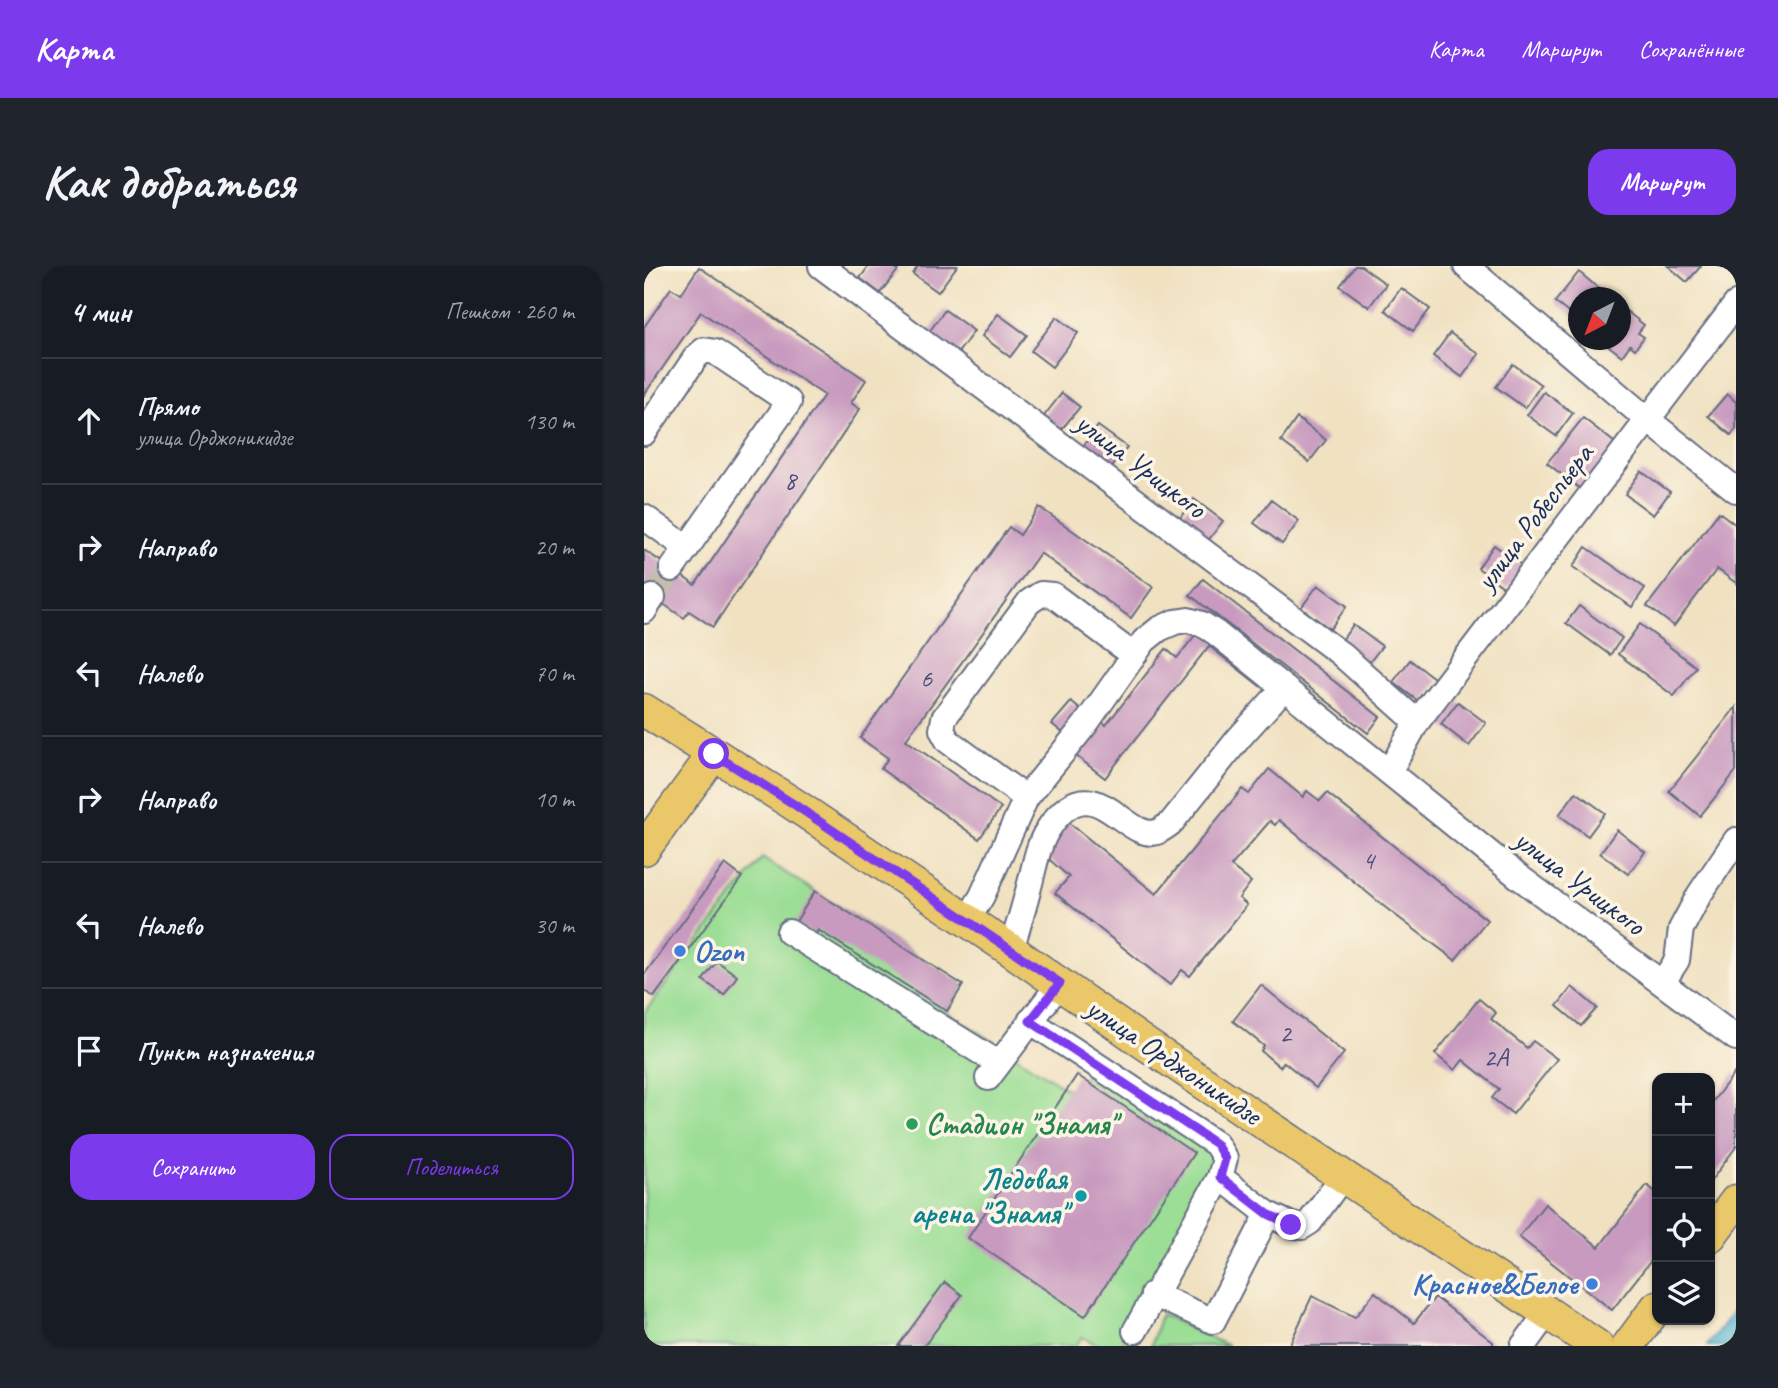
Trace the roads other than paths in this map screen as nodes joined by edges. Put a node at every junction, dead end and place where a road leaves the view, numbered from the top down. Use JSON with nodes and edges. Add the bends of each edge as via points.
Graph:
{"nodes":[{"id":1,"x":821,"y":266,"type":"edge"},
{"id":2,"x":1466,"y":266,"type":"edge"},
{"id":3,"x":1736,"y":304,"type":"edge"},
{"id":4,"x":1648,"y":420,"type":"junction"},
{"id":5,"x":644,"y":433,"type":"edge"},
{"id":6,"x":1736,"y":490,"type":"edge"},
{"id":7,"x":644,"y":517,"type":"edge"},
{"id":8,"x":687,"y":548,"type":"junction"},
{"id":9,"x":672,"y":569,"type":"tunnel mouth"},
{"id":10,"x":1133,"y":654,"type":"junction"},
{"id":11,"x":1283,"y":688,"type":"junction"},
{"id":12,"x":644,"y":710,"type":"edge"},
{"id":13,"x":1417,"y":722,"type":"junction"},
{"id":14,"x":714,"y":754,"type":"junction"},
{"id":15,"x":1389,"y":772,"type":"junction"},
{"id":16,"x":1026,"y":798,"type":"junction"},
{"id":17,"x":1736,"y":840,"type":"edge"},
{"id":18,"x":644,"y":849,"type":"edge"},
{"id":19,"x":967,"y":921,"type":"junction"},
{"id":20,"x":789,"y":932,"type":"dead end"},
{"id":21,"x":1012,"y":950,"type":"junction"},
{"id":22,"x":1663,"y":982,"type":"junction"},
{"id":23,"x":1060,"y":983,"type":"junction"},
{"id":24,"x":1030,"y":1021,"type":"junction"},
{"id":25,"x":1736,"y":1038,"type":"edge"},
{"id":26,"x":1343,"y":1176,"type":"junction"},
{"id":27,"x":1220,"y":1177,"type":"junction"},
{"id":28,"x":1736,"y":1201,"type":"edge"},
{"id":29,"x":1268,"y":1214,"type":"junction"},
{"id":30,"x":1715,"y":1229,"type":"edge"},
{"id":31,"x":1153,"y":1294,"type":"junction"},
{"id":32,"x":1547,"y":1312,"type":"junction"},
{"id":33,"x":1652,"y":1314,"type":"edge"},
{"id":34,"x":1135,"y":1331,"type":"dead end"},
{"id":35,"x":1523,"y":1346,"type":"edge"},
{"id":36,"x":1597,"y":1346,"type":"edge"},
{"id":37,"x":1628,"y":1346,"type":"edge"}],
"edges":[{"from":1,"to":13,"type":"street","name":"улица Урицкого","via":[[1341,654]]},
{"from":2,"to":4,"type":"street"},
{"from":3,"to":4,"type":"street","name":"улица Робеспьера"},
{"from":4,"to":6,"type":"street"},
{"from":4,"to":13,"type":"street","name":"улица Робеспьера"},
{"from":5,"to":8,"type":"street","via":[[704,350],[715,352],[789,402]]},
{"from":7,"to":8,"type":"street"},
{"from":8,"to":9,"type":"street"},
{"from":10,"to":11,"type":"street","name":"улица Урицкого","via":[[1159,629],[1188,620],[1216,633]]},
{"from":10,"to":16,"type":"street","name":"улица Урицкого","via":[[1085,725]]},
{"from":10,"to":16,"type":"street","via":[[1053,596],[1041,594],[1030,602],[944,719],[942,730],[948,741]]},
{"from":11,"to":15,"type":"street","name":"улица Урицкого"},
{"from":11,"to":21,"type":"street","via":[[1171,823],[1156,832],[1141,831],[1089,801],[1075,803],[1060,814],[1046,831],[1038,852]]},
{"from":12,"to":14,"type":"main road","name":"улица Орджоникидзе"},
{"from":13,"to":15,"type":"street","name":"улица Робеспьера"},
{"from":14,"to":18,"type":"main road"},
{"from":14,"to":19,"type":"main road","name":"улица Орджоникидзе"},
{"from":15,"to":22,"type":"street","name":"улица Урицкого","via":[[1519,877]]},
{"from":16,"to":19,"type":"street","name":"улица Урицкого"},
{"from":17,"to":22,"type":"street","via":[[1681,929],[1676,960]]},
{"from":19,"to":21,"type":"main road","name":"улица Орджоникидзе"},
{"from":20,"to":24,"type":"street","via":[[993,1071]]},
{"from":21,"to":23,"type":"main road","name":"улица Орджоникидзе"},
{"from":22,"to":25,"type":"street","name":"улица Урицкого"},
{"from":23,"to":24,"type":"street"},
{"from":23,"to":26,"type":"main road","name":"улица Орджоникидзе"},
{"from":24,"to":27,"type":"street","via":[[1216,1144],[1225,1159]]},
{"from":26,"to":29,"type":"street","via":[[1302,1227]]},
{"from":26,"to":32,"type":"main road","name":"улица Орджоникидзе"},
{"from":27,"to":29,"type":"street"},
{"from":27,"to":31,"type":"street"},
{"from":28,"to":30,"type":"main road"},
{"from":29,"to":31,"type":"street","via":[[1213,1321]]},
{"from":31,"to":34,"type":"street"},
{"from":32,"to":35,"type":"street"},
{"from":32,"to":36,"type":"main road","name":"улица Орджоникидзе"},
{"from":33,"to":37,"type":"main road"}]}
